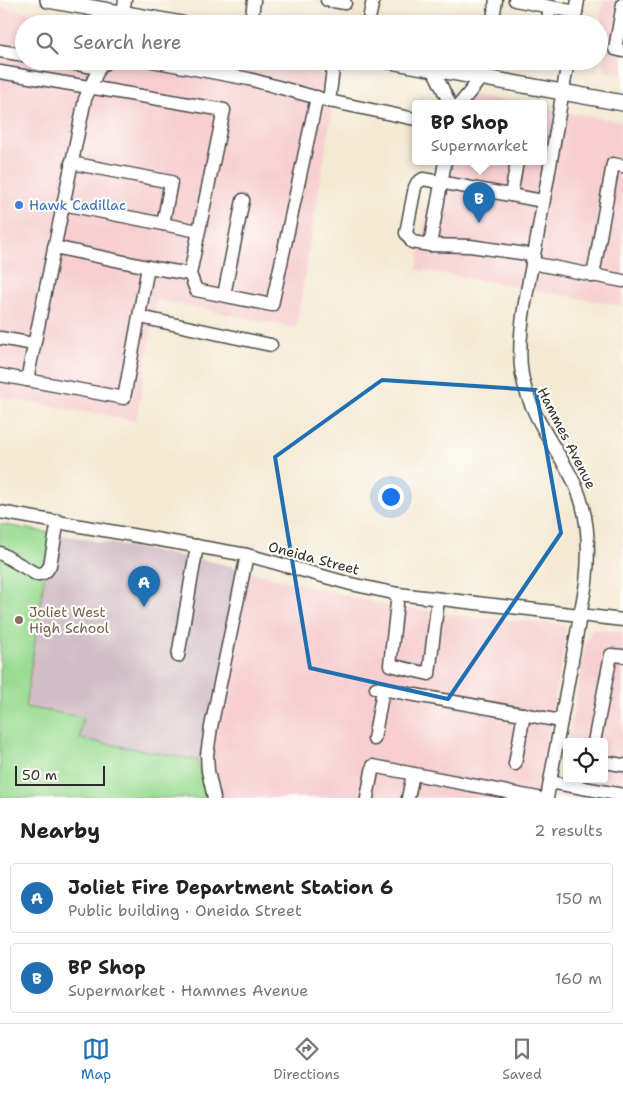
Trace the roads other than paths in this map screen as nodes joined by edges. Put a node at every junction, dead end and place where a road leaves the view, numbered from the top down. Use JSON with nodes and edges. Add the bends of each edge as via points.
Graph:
{"nodes":[{"id":1,"x":48,"y":0,"type":"edge"},
{"id":2,"x":254,"y":0,"type":"edge"},
{"id":3,"x":327,"y":0,"type":"edge"},
{"id":4,"x":373,"y":0,"type":"edge"},
{"id":5,"x":496,"y":0,"type":"edge"},
{"id":6,"x":515,"y":0,"type":"edge"},
{"id":7,"x":345,"y":3,"type":"dead end"},
{"id":8,"x":623,"y":4,"type":"edge"},
{"id":9,"x":550,"y":7,"type":"junction"},
{"id":10,"x":123,"y":12,"type":"edge"},
{"id":11,"x":576,"y":12,"type":"edge"},
{"id":12,"x":138,"y":15,"type":"edge"},
{"id":13,"x":252,"y":15,"type":"edge"},
{"id":14,"x":370,"y":15,"type":"edge"},
{"id":15,"x":494,"y":15,"type":"edge"},
{"id":16,"x":549,"y":15,"type":"edge"},
{"id":17,"x":0,"y":51,"type":"edge"},
{"id":18,"x":623,"y":51,"type":"edge"},
{"id":19,"x":15,"y":54,"type":"edge"},
{"id":20,"x":100,"y":70,"type":"edge"},
{"id":21,"x":200,"y":70,"type":"edge"},
{"id":22,"x":331,"y":70,"type":"edge"},
{"id":23,"x":433,"y":70,"type":"edge"},
{"id":24,"x":438,"y":70,"type":"edge"},
{"id":25,"x":567,"y":70,"type":"edge"},
{"id":26,"x":0,"y":72,"type":"edge"},
{"id":27,"x":482,"y":78,"type":"junction"},
{"id":28,"x":90,"y":87,"type":"junction"},
{"id":29,"x":563,"y":92,"type":"junction"},
{"id":30,"x":323,"y":99,"type":"junction"},
{"id":31,"x":448,"y":100,"type":"edge"},
{"id":32,"x":463,"y":100,"type":"edge"},
{"id":33,"x":621,"y":100,"type":"edge"},
{"id":34,"x":412,"y":118,"type":"edge"},
{"id":35,"x":71,"y":163,"type":"junction"},
{"id":36,"x":445,"y":165,"type":"edge"},
{"id":37,"x":517,"y":165,"type":"edge"},
{"id":38,"x":623,"y":166,"type":"edge"},
{"id":39,"x":442,"y":181,"type":"junction"},
{"id":40,"x":512,"y":195,"type":"junction"},
{"id":41,"x":243,"y":200,"type":"dead end"},
{"id":42,"x":543,"y":201,"type":"junction"},
{"id":43,"x":63,"y":204,"type":"junction"},
{"id":44,"x":163,"y":224,"type":"junction"},
{"id":45,"x":198,"y":231,"type":"junction"},
{"id":46,"x":430,"y":245,"type":"junction"},
{"id":47,"x":54,"y":247,"type":"junction"},
{"id":48,"x":533,"y":259,"type":"junction"},
{"id":49,"x":148,"y":267,"type":"junction"},
{"id":50,"x":190,"y":274,"type":"junction"},
{"id":51,"x":593,"y":276,"type":"junction"},
{"id":52,"x":623,"y":280,"type":"edge"},
{"id":53,"x":224,"y":295,"type":"junction"},
{"id":54,"x":140,"y":318,"type":"junction"},
{"id":55,"x":0,"y":338,"type":"edge"},
{"id":56,"x":34,"y":344,"type":"junction"},
{"id":57,"x":271,"y":345,"type":"dead end"},
{"id":58,"x":0,"y":375,"type":"edge"},
{"id":59,"x":27,"y":380,"type":"junction"},
{"id":60,"x":0,"y":512,"type":"edge"},
{"id":61,"x":58,"y":521,"type":"junction"},
{"id":62,"x":196,"y":546,"type":"junction"},
{"id":63,"x":0,"y":553,"type":"edge"},
{"id":64,"x":247,"y":555,"type":"junction"},
{"id":65,"x":398,"y":594,"type":"junction"},
{"id":66,"x":438,"y":599,"type":"junction"},
{"id":67,"x":580,"y":616,"type":"junction"},
{"id":68,"x":623,"y":620,"type":"edge"},
{"id":69,"x":178,"y":656,"type":"dead end"},
{"id":70,"x":623,"y":656,"type":"edge"},
{"id":71,"x":524,"y":714,"type":"junction"},
{"id":72,"x":561,"y":721,"type":"junction"},
{"id":73,"x":595,"y":738,"type":"edge"},
{"id":74,"x":374,"y":739,"type":"dead end"},
{"id":75,"x":561,"y":755,"type":"edge"},
{"id":76,"x":608,"y":763,"type":"edge"},
{"id":77,"x":515,"y":764,"type":"dead end"},
{"id":78,"x":623,"y":765,"type":"edge"},
{"id":79,"x":413,"y":774,"type":"junction"},
{"id":80,"x":550,"y":782,"type":"junction"},
{"id":81,"x":623,"y":795,"type":"edge"},
{"id":82,"x":214,"y":798,"type":"edge"},
{"id":83,"x":367,"y":798,"type":"edge"},
{"id":84,"x":408,"y":798,"type":"edge"},
{"id":85,"x":538,"y":798,"type":"edge"},
{"id":86,"x":547,"y":798,"type":"edge"}],
"edges":[{"from":1,"to":10,"type":"main road"},
{"from":2,"to":13,"type":"street"},
{"from":3,"to":7,"type":"street"},
{"from":4,"to":14,"type":"street"},
{"from":5,"to":15,"type":"street"},
{"from":6,"to":9,"type":"street"},
{"from":8,"to":18,"type":"street","via":[[615,50]]},
{"from":9,"to":11,"type":"street"},
{"from":9,"to":16,"type":"street"},
{"from":10,"to":12,"type":"main road"},
{"from":17,"to":19,"type":"street"},
{"from":20,"to":28,"type":"street"},
{"from":21,"to":30,"type":"street"},
{"from":22,"to":30,"type":"street"},
{"from":23,"to":31,"type":"street"},
{"from":24,"to":27,"type":"main road"},
{"from":25,"to":29,"type":"street","name":"Hammes Avenue"},
{"from":26,"to":28,"type":"street"},
{"from":27,"to":29,"type":"main road"},
{"from":27,"to":32,"type":"street"},
{"from":28,"to":35,"type":"street","via":[[84,99]]},
{"from":28,"to":45,"type":"street","via":[[224,110]]},
{"from":29,"to":33,"type":"main road"},
{"from":29,"to":42,"type":"street","name":"Hammes Avenue"},
{"from":30,"to":34,"type":"street"},
{"from":30,"to":53,"type":"street","via":[[272,305]]},
{"from":35,"to":43,"type":"street"},
{"from":35,"to":44,"type":"street","via":[[171,182]]},
{"from":36,"to":39,"type":"street"},
{"from":37,"to":40,"type":"street"},
{"from":38,"to":51,"type":"street","via":[[613,164]]},
{"from":39,"to":40,"type":"street"},
{"from":39,"to":46,"type":"street"},
{"from":39,"to":46,"type":"street","via":[[423,179],[415,187],[406,233],[412,242]]},
{"from":40,"to":42,"type":"street"},
{"from":41,"to":53,"type":"street"},
{"from":42,"to":48,"type":"street","name":"Hammes Avenue"},
{"from":43,"to":44,"type":"street"},
{"from":43,"to":47,"type":"street"},
{"from":44,"to":45,"type":"street"},
{"from":45,"to":50,"type":"street"},
{"from":46,"to":48,"type":"street","via":[[470,246]]},
{"from":47,"to":49,"type":"street"},
{"from":47,"to":56,"type":"street"},
{"from":48,"to":51,"type":"street"},
{"from":48,"to":67,"type":"street","name":"Hammes Avenue","via":[[520,345],[522,374],[533,409],[571,476],[584,508],[589,551]]},
{"from":49,"to":50,"type":"street"},
{"from":49,"to":54,"type":"street"},
{"from":50,"to":53,"type":"street","via":[[196,290]]},
{"from":51,"to":52,"type":"street"},
{"from":54,"to":57,"type":"street"},
{"from":54,"to":59,"type":"street","via":[[124,398]]},
{"from":55,"to":56,"type":"street"},
{"from":56,"to":59,"type":"street"},
{"from":58,"to":59,"type":"street"},
{"from":60,"to":61,"type":"street","name":"Oneida Street"},
{"from":61,"to":62,"type":"street","name":"Oneida Street"},
{"from":61,"to":63,"type":"street","via":[[50,565],[42,574],[36,574]]},
{"from":62,"to":64,"type":"street","name":"Oneida Street"},
{"from":62,"to":69,"type":"street"},
{"from":64,"to":65,"type":"street","name":"Oneida Street"},
{"from":64,"to":82,"type":"street","via":[[207,755]]},
{"from":65,"to":66,"type":"street","name":"Oneida Street"},
{"from":65,"to":66,"type":"street","via":[[390,665],[430,674]]},
{"from":66,"to":67,"type":"street","name":"Oneida Street"},
{"from":67,"to":68,"type":"street","name":"Oneida Street"},
{"from":67,"to":72,"type":"street","name":"Hammes Avenue"},
{"from":70,"to":73,"type":"street","via":[[610,654]]},
{"from":71,"to":72,"type":"street"},
{"from":71,"to":74,"type":"street","via":[[379,689]]},
{"from":71,"to":77,"type":"street"},
{"from":72,"to":75,"type":"street","name":"Hammes Avenue"},
{"from":75,"to":80,"type":"street","name":"Hammes Avenue"},
{"from":76,"to":78,"type":"street"},
{"from":79,"to":83,"type":"street","via":[[373,766]]},
{"from":79,"to":84,"type":"street"},
{"from":79,"to":85,"type":"street"},
{"from":80,"to":81,"type":"street"},
{"from":80,"to":86,"type":"street","name":"Hammes Avenue"}]}
